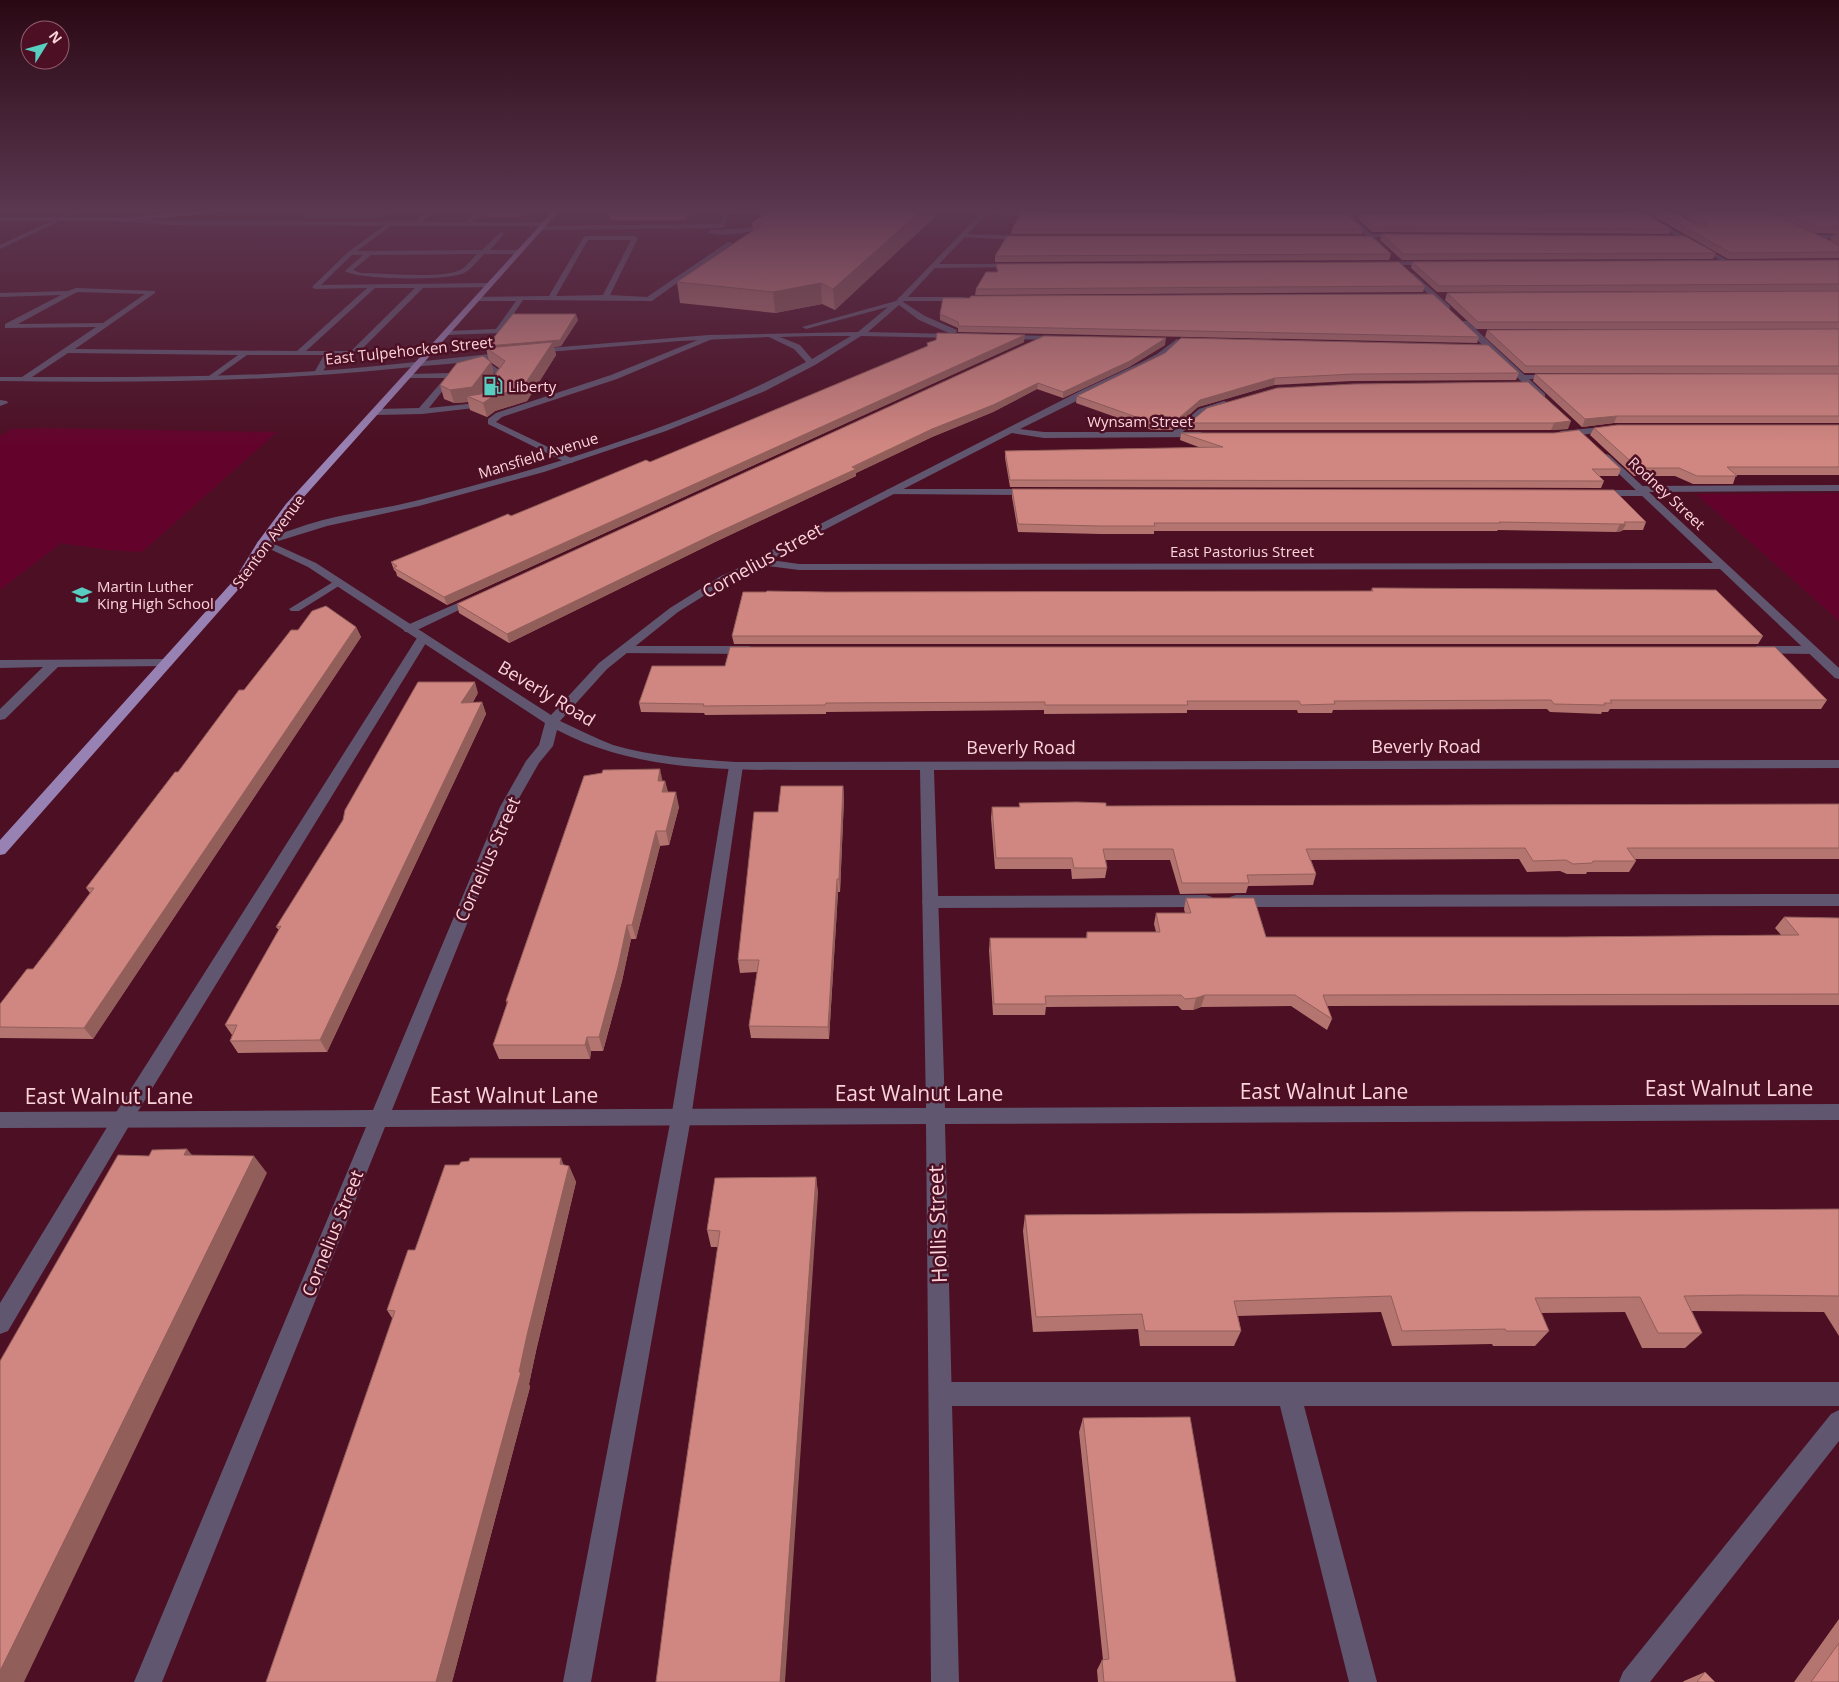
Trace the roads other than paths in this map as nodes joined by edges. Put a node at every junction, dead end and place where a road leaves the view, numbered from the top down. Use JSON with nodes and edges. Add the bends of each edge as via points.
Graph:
{"nodes":[{"id":1,"x":371,"y":288,"type":"edge"},
{"id":2,"x":418,"y":288,"type":"edge"},
{"id":3,"x":487,"y":288,"type":"edge"},
{"id":4,"x":556,"y":288,"type":"edge"},
{"id":5,"x":610,"y":288,"type":"edge"},
{"id":6,"x":664,"y":288,"type":"edge"},
{"id":7,"x":911,"y":288,"type":"edge"},
{"id":8,"x":1427,"y":288,"type":"edge"},
{"id":9,"x":70,"y":293,"type":"junction"},
{"id":10,"x":0,"y":295,"type":"edge"},
{"id":11,"x":606,"y":297,"type":"junction"},
{"id":12,"x":1426,"y":297,"type":"edge"},
{"id":13,"x":1436,"y":297,"type":"junction"},
{"id":14,"x":1445,"y":297,"type":"edge"},
{"id":15,"x":521,"y":298,"type":"junction"},
{"id":16,"x":550,"y":298,"type":"junction"},
{"id":17,"x":478,"y":299,"type":"junction"},
{"id":18,"x":970,"y":299,"type":"edge"},
{"id":19,"x":900,"y":300,"type":"junction"},
{"id":20,"x":4,"y":326,"type":"edge"},
{"id":21,"x":103,"y":326,"type":"junction"},
{"id":22,"x":446,"y":333,"type":"junction"},
{"id":23,"x":1475,"y":333,"type":"junction"},
{"id":24,"x":1491,"y":333,"type":"edge"},
{"id":25,"x":861,"y":334,"type":"junction"},
{"id":26,"x":765,"y":335,"type":"junction"},
{"id":27,"x":713,"y":337,"type":"junction"},
{"id":28,"x":998,"y":337,"type":"edge"},
{"id":29,"x":1044,"y":338,"type":"junction"},
{"id":30,"x":1072,"y":339,"type":"edge"},
{"id":31,"x":1177,"y":341,"type":"edge"},
{"id":32,"x":1026,"y":346,"type":"edge"},
{"id":33,"x":1474,"y":348,"type":"edge"},
{"id":34,"x":1491,"y":348,"type":"junction"},
{"id":35,"x":66,"y":351,"type":"junction"},
{"id":36,"x":524,"y":352,"type":"edge"},
{"id":37,"x":245,"y":353,"type":"junction"},
{"id":38,"x":330,"y":353,"type":"junction"},
{"id":39,"x":299,"y":354,"type":"junction"},
{"id":40,"x":514,"y":354,"type":"edge"},
{"id":41,"x":495,"y":356,"type":"junction"},
{"id":42,"x":420,"y":363,"type":"junction"},
{"id":43,"x":812,"y":363,"type":"junction"},
{"id":44,"x":488,"y":364,"type":"junction"},
{"id":45,"x":318,"y":373,"type":"junction"},
{"id":46,"x":409,"y":376,"type":"junction"},
{"id":47,"x":457,"y":376,"type":"junction"},
{"id":48,"x":1562,"y":377,"type":"edge"},
{"id":49,"x":212,"y":378,"type":"junction"},
{"id":50,"x":0,"y":379,"type":"edge"},
{"id":51,"x":23,"y":379,"type":"junction"},
{"id":52,"x":1525,"y":383,"type":"junction"},
{"id":53,"x":1229,"y":403,"type":"edge"},
{"id":54,"x":1552,"y":405,"type":"edge"},
{"id":55,"x":422,"y":411,"type":"junction"},
{"id":56,"x":377,"y":412,"type":"junction"},
{"id":57,"x":1576,"y":428,"type":"junction"},
{"id":58,"x":1624,"y":428,"type":"edge"},
{"id":59,"x":1011,"y":430,"type":"junction"},
{"id":60,"x":1551,"y":434,"type":"edge"},
{"id":61,"x":1174,"y":435,"type":"junction"},
{"id":62,"x":1214,"y":435,"type":"edge"},
{"id":63,"x":570,"y":461,"type":"junction"},
{"id":64,"x":1839,"y":488,"type":"edge"},
{"id":65,"x":1643,"y":491,"type":"junction"},
{"id":66,"x":890,"y":492,"type":"junction"},
{"id":67,"x":1039,"y":492,"type":"edge"},
{"id":68,"x":1585,"y":493,"type":"edge"},
{"id":69,"x":262,"y":543,"type":"junction"},
{"id":70,"x":760,"y":562,"type":"junction"},
{"id":71,"x":1723,"y":566,"type":"junction"},
{"id":72,"x":338,"y":582,"type":"junction"},
{"id":73,"x":482,"y":596,"type":"edge"},
{"id":74,"x":296,"y":609,"type":"dead end"},
{"id":75,"x":409,"y":629,"type":"junction"},
{"id":76,"x":423,"y":638,"type":"junction"},
{"id":77,"x":623,"y":650,"type":"junction"},
{"id":78,"x":763,"y":650,"type":"edge"},
{"id":79,"x":1742,"y":650,"type":"edge"},
{"id":80,"x":1812,"y":650,"type":"junction"},
{"id":81,"x":167,"y":663,"type":"junction"},
{"id":82,"x":0,"y":664,"type":"edge"},
{"id":83,"x":54,"y":664,"type":"junction"},
{"id":84,"x":1839,"y":675,"type":"edge"},
{"id":85,"x":0,"y":716,"type":"edge"},
{"id":86,"x":552,"y":722,"type":"junction"},
{"id":87,"x":1839,"y":764,"type":"edge"},
{"id":88,"x":736,"y":766,"type":"junction"},
{"id":89,"x":927,"y":766,"type":"junction"},
{"id":90,"x":0,"y":850,"type":"edge"},
{"id":91,"x":1839,"y":900,"type":"edge"},
{"id":92,"x":930,"y":902,"type":"junction"},
{"id":93,"x":1839,"y":1112,"type":"edge"},
{"id":94,"x":934,"y":1116,"type":"junction"},
{"id":95,"x":681,"y":1118,"type":"junction"},
{"id":96,"x":378,"y":1119,"type":"junction"},
{"id":97,"x":0,"y":1120,"type":"edge"},
{"id":98,"x":122,"y":1120,"type":"junction"},
{"id":99,"x":0,"y":1323,"type":"edge"},
{"id":100,"x":941,"y":1394,"type":"junction"},
{"id":101,"x":1289,"y":1394,"type":"junction"},
{"id":102,"x":1839,"y":1394,"type":"edge"},
{"id":103,"x":1839,"y":1422,"type":"edge"},
{"id":104,"x":148,"y":1682,"type":"edge"},
{"id":105,"x":577,"y":1682,"type":"edge"},
{"id":106,"x":945,"y":1682,"type":"edge"},
{"id":107,"x":1363,"y":1682,"type":"edge"},
{"id":108,"x":1633,"y":1682,"type":"edge"}],
"edges":[{"from":1,"to":39,"type":"street"},
{"from":2,"to":38,"type":"street","via":[[353,353]]},
{"from":3,"to":17,"type":"main road","name":"Stenton Avenue"},
{"from":4,"to":16,"type":"street"},
{"from":5,"to":11,"type":"street"},
{"from":6,"to":11,"type":"street","via":[[649,299]]},
{"from":7,"to":19,"type":"street","name":"Mansfield Avenue"},
{"from":8,"to":13,"type":"street"},
{"from":9,"to":10,"type":"street"},
{"from":9,"to":20,"type":"street"},
{"from":9,"to":21,"type":"street","via":[[76,290],[153,292]]},
{"from":11,"to":16,"type":"street"},
{"from":12,"to":13,"type":"street"},
{"from":13,"to":14,"type":"street"},
{"from":13,"to":23,"type":"street"},
{"from":15,"to":16,"type":"street"},
{"from":15,"to":17,"type":"street"},
{"from":15,"to":22,"type":"street","via":[[498,330]]},
{"from":17,"to":22,"type":"main road","name":"Stenton Avenue"},
{"from":18,"to":19,"type":"street"},
{"from":19,"to":25,"type":"street","name":"Mansfield Avenue"},
{"from":19,"to":25,"type":"street","via":[[931,323],[966,335]]},
{"from":19,"to":26,"type":"street","via":[[828,322]]},
{"from":20,"to":21,"type":"street"},
{"from":21,"to":35,"type":"street"},
{"from":22,"to":42,"type":"main road","name":"Stenton Avenue"},
{"from":23,"to":24,"type":"street"},
{"from":23,"to":34,"type":"street"},
{"from":25,"to":26,"type":"street"},
{"from":25,"to":43,"type":"street","name":"Mansfield Avenue"},
{"from":26,"to":27,"type":"street"},
{"from":26,"to":43,"type":"street","via":[[797,347]]},
{"from":27,"to":36,"type":"street"},
{"from":27,"to":63,"type":"street","via":[[614,377],[499,414],[491,420],[492,424]]},
{"from":28,"to":29,"type":"street"},
{"from":29,"to":30,"type":"street"},
{"from":29,"to":32,"type":"street"},
{"from":31,"to":59,"type":"street","name":"Cornelius Street","via":[[1146,364]]},
{"from":33,"to":34,"type":"street"},
{"from":34,"to":52,"type":"street"},
{"from":35,"to":37,"type":"street"},
{"from":35,"to":51,"type":"street"},
{"from":37,"to":39,"type":"street"},
{"from":37,"to":49,"type":"street"},
{"from":38,"to":39,"type":"street"},
{"from":38,"to":45,"type":"street"},
{"from":40,"to":41,"type":"street","name":"East Tulpehocken Street"},
{"from":41,"to":42,"type":"street","name":"East Tulpehocken Street"},
{"from":41,"to":44,"type":"street"},
{"from":42,"to":45,"type":"street","name":"East Tulpehocken Street"},
{"from":42,"to":46,"type":"main road","name":"Stenton Avenue"},
{"from":43,"to":63,"type":"street","name":"Mansfield Avenue","via":[[707,412]]},
{"from":44,"to":47,"type":"street"},
{"from":44,"to":55,"type":"street","via":[[494,379],[481,395],[480,405]]},
{"from":45,"to":49,"type":"street","name":"East Tulpehocken Street"},
{"from":46,"to":47,"type":"street"},
{"from":46,"to":56,"type":"main road","name":"Stenton Avenue"},
{"from":47,"to":55,"type":"street","via":[[444,394],[432,399]]},
{"from":48,"to":52,"type":"street"},
{"from":49,"to":51,"type":"street","name":"East Tulpehocken Street"},
{"from":50,"to":51,"type":"street","name":"East Tulpehocken Street"},
{"from":52,"to":54,"type":"street"},
{"from":53,"to":61,"type":"street","via":[[1202,411]]},
{"from":55,"to":56,"type":"street"},
{"from":56,"to":69,"type":"main road","name":"Stenton Avenue","via":[[290,506]]},
{"from":57,"to":58,"type":"street"},
{"from":57,"to":60,"type":"street"},
{"from":57,"to":65,"type":"street","name":"Rodney Street"},
{"from":59,"to":61,"type":"street","name":"Wynsam Street","via":[[1044,435]]},
{"from":59,"to":66,"type":"street","name":"Cornelius Street"},
{"from":61,"to":62,"type":"street","name":"Wynsam Street"},
{"from":63,"to":69,"type":"street","name":"Mansfield Avenue","via":[[419,503],[325,523]]},
{"from":64,"to":65,"type":"street"},
{"from":65,"to":68,"type":"street"},
{"from":65,"to":71,"type":"street","name":"Rodney Street"},
{"from":66,"to":67,"type":"street"},
{"from":66,"to":70,"type":"street","name":"Cornelius Street"},
{"from":69,"to":72,"type":"street","name":"Beverly Road","via":[[312,565]]},
{"from":69,"to":81,"type":"main road","name":"Stenton Avenue","via":[[240,581]]},
{"from":70,"to":71,"type":"street","name":"East Pastorius Street","via":[[799,567]]},
{"from":70,"to":77,"type":"street","name":"Cornelius Street","via":[[726,578],[674,610]]},
{"from":71,"to":80,"type":"street","name":"Rodney Street"},
{"from":72,"to":74,"type":"street"},
{"from":72,"to":75,"type":"street","name":"Beverly Road"},
{"from":73,"to":75,"type":"street"},
{"from":75,"to":76,"type":"street","name":"Beverly Road"},
{"from":76,"to":86,"type":"street","name":"Beverly Road"},
{"from":76,"to":98,"type":"street"},
{"from":77,"to":78,"type":"street"},
{"from":77,"to":86,"type":"street","name":"Cornelius Street","via":[[603,666]]},
{"from":79,"to":80,"type":"street"},
{"from":80,"to":84,"type":"street","name":"Rodney Street"},
{"from":81,"to":83,"type":"street"},
{"from":81,"to":90,"type":"main road","name":"Stenton Avenue"},
{"from":82,"to":83,"type":"street"},
{"from":83,"to":85,"type":"street"},
{"from":86,"to":88,"type":"street","name":"Beverly Road","via":[[591,742],[635,754],[687,763]]},
{"from":86,"to":96,"type":"street","name":"Cornelius Street","via":[[546,746],[533,761],[507,807]]},
{"from":87,"to":89,"type":"street","name":"Beverly Road"},
{"from":88,"to":89,"type":"street","name":"Beverly Road"},
{"from":88,"to":95,"type":"street"},
{"from":89,"to":92,"type":"street","name":"Hollis Street"},
{"from":91,"to":92,"type":"street"},
{"from":92,"to":94,"type":"street","name":"Hollis Street"},
{"from":93,"to":94,"type":"street","name":"East Walnut Lane"},
{"from":94,"to":95,"type":"street","name":"East Walnut Lane"},
{"from":94,"to":100,"type":"street","name":"Hollis Street"},
{"from":95,"to":96,"type":"street","name":"East Walnut Lane"},
{"from":95,"to":105,"type":"street"},
{"from":96,"to":98,"type":"street","name":"East Walnut Lane"},
{"from":96,"to":104,"type":"street","name":"Cornelius Street"},
{"from":97,"to":98,"type":"street","name":"East Walnut Lane"},
{"from":98,"to":99,"type":"street"},
{"from":100,"to":101,"type":"street"},
{"from":100,"to":106,"type":"street","name":"Hollis Street"},
{"from":101,"to":102,"type":"street"},
{"from":101,"to":107,"type":"street"},
{"from":103,"to":108,"type":"street"}]}
